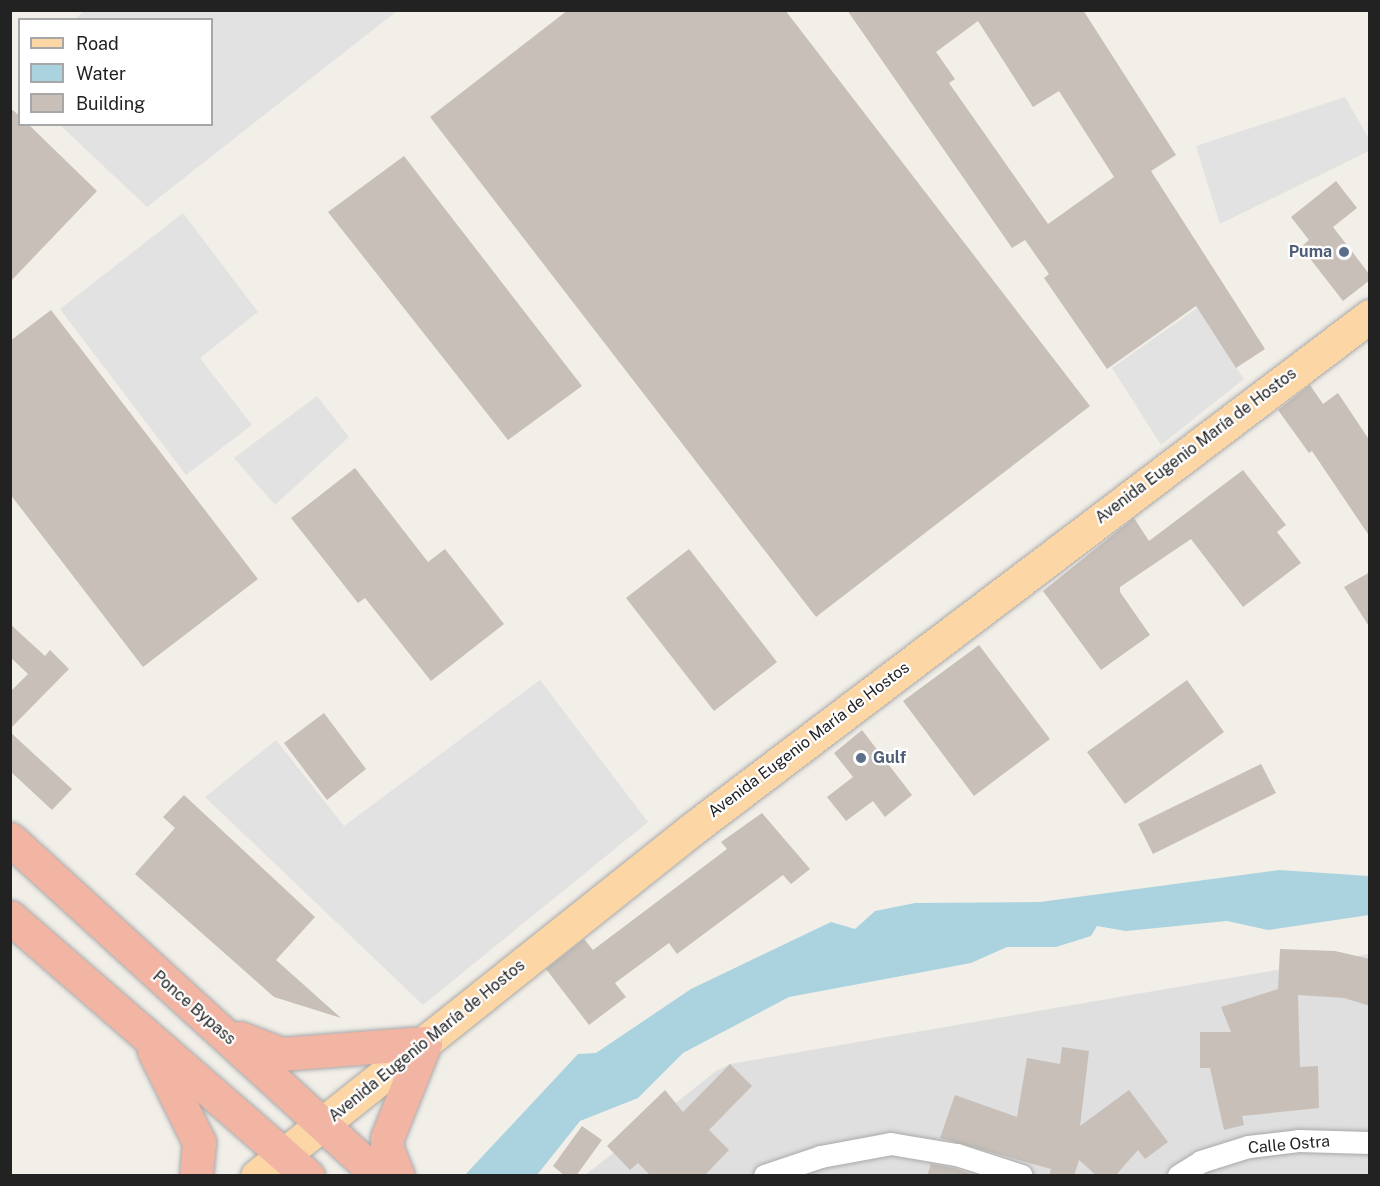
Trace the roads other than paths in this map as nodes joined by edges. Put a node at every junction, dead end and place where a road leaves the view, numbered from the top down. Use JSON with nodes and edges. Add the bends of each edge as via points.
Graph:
{"nodes":[{"id":1,"x":1370,"y":316,"type":"edge"},
{"id":2,"x":10,"y":839,"type":"edge"},
{"id":3,"x":10,"y":917,"type":"edge"},
{"id":4,"x":220,"y":1030,"type":"junction"},
{"id":5,"x":150,"y":1041,"type":"junction"},
{"id":6,"x":425,"y":1042,"type":"junction"},
{"id":7,"x":322,"y":1124,"type":"junction"},
{"id":8,"x":1370,"y":1143,"type":"edge"},
{"id":9,"x":284,"y":1154,"type":"junction"},
{"id":10,"x":196,"y":1176,"type":"edge"},
{"id":11,"x":257,"y":1176,"type":"edge"},
{"id":12,"x":308,"y":1176,"type":"edge"},
{"id":13,"x":379,"y":1176,"type":"edge"},
{"id":14,"x":398,"y":1176,"type":"edge"},
{"id":15,"x":765,"y":1176,"type":"edge"},
{"id":16,"x":1022,"y":1176,"type":"edge"},
{"id":17,"x":1179,"y":1176,"type":"edge"}],
"edges":[{"from":1,"to":6,"type":"main road","name":"Avenida Eugenio María de Hostos","via":[[692,830]]},
{"from":2,"to":4,"type":"highway","name":"Ponce Bypass"},
{"from":3,"to":5,"type":"highway"},
{"from":4,"to":6,"type":"highway","via":[[281,1054]]},
{"from":4,"to":7,"type":"highway","name":"Ponce Bypass"},
{"from":5,"to":9,"type":"highway"},
{"from":5,"to":10,"type":"highway","via":[[199,1142]]},
{"from":6,"to":7,"type":"main road","name":"Avenida Eugenio María de Hostos"},
{"from":6,"to":14,"type":"highway","via":[[387,1138],[387,1149]]},
{"from":7,"to":9,"type":"main road","name":"Avenida Eugenio María de Hostos"},
{"from":7,"to":13,"type":"highway","name":"Ponce Bypass"},
{"from":8,"to":17,"type":"street","name":"Calle Ostra","via":[[1299,1141],[1249,1147],[1200,1162]]},
{"from":9,"to":11,"type":"main road","name":"Avenida Eugenio María de Hostos"},
{"from":9,"to":12,"type":"highway"},
{"from":15,"to":16,"type":"street","via":[[821,1157],[891,1144],[957,1155]]}]}
